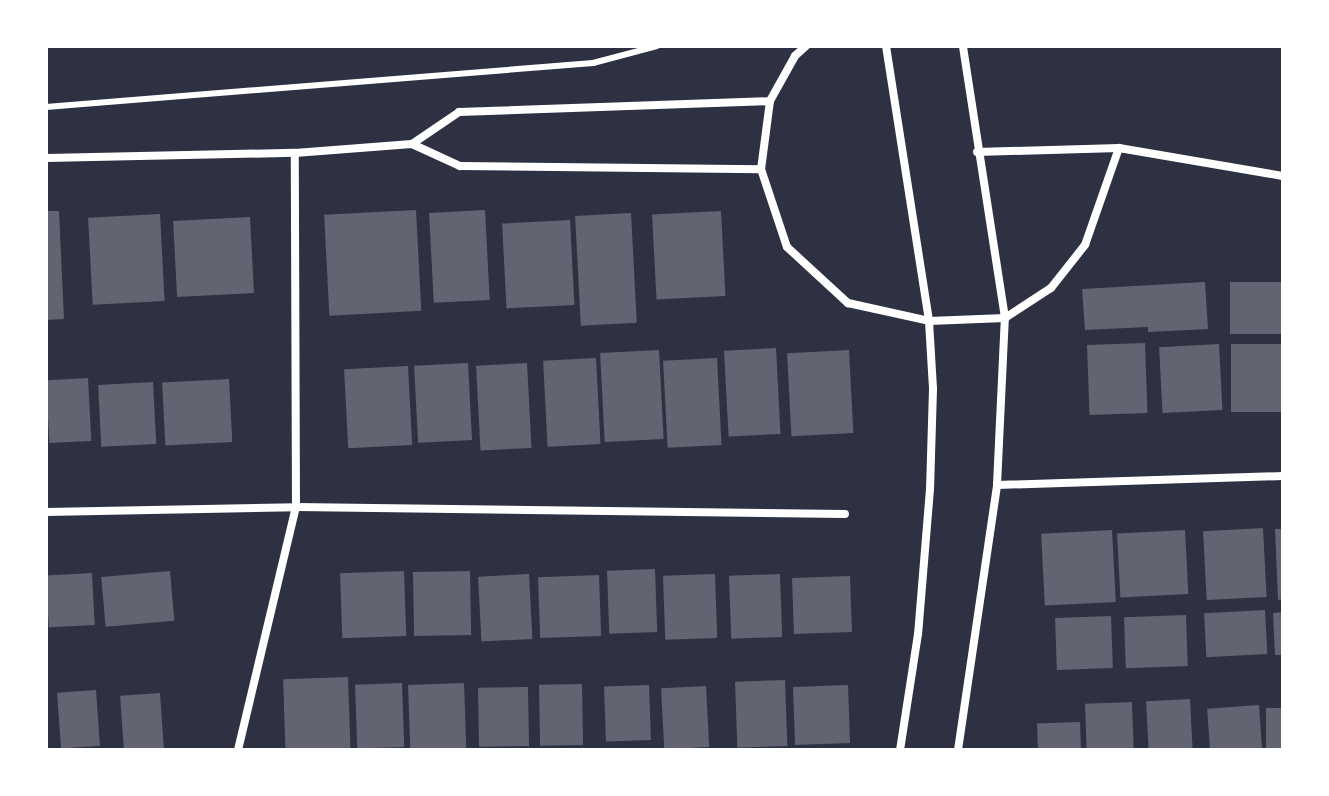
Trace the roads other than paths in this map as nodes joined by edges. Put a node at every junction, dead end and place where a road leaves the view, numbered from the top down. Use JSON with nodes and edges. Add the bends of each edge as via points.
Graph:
{"nodes":[{"id":1,"x":657,"y":46,"type":"edge"},
{"id":2,"x":806,"y":46,"type":"edge"},
{"id":3,"x":886,"y":46,"type":"edge"},
{"id":4,"x":963,"y":46,"type":"edge"},
{"id":5,"x":770,"y":101,"type":"junction"},
{"id":6,"x":46,"y":107,"type":"edge"},
{"id":7,"x":412,"y":144,"type":"junction"},
{"id":8,"x":1119,"y":148,"type":"junction"},
{"id":9,"x":977,"y":152,"type":"junction"},
{"id":10,"x":295,"y":153,"type":"junction"},
{"id":11,"x":46,"y":158,"type":"edge"},
{"id":12,"x":761,"y":169,"type":"junction"},
{"id":13,"x":1283,"y":176,"type":"edge"},
{"id":14,"x":1005,"y":318,"type":"junction"},
{"id":15,"x":929,"y":321,"type":"junction"},
{"id":16,"x":1283,"y":476,"type":"edge"},
{"id":17,"x":997,"y":485,"type":"junction"},
{"id":18,"x":296,"y":507,"type":"junction"},
{"id":19,"x":46,"y":512,"type":"edge"},
{"id":20,"x":845,"y":514,"type":"dead end"},
{"id":21,"x":238,"y":750,"type":"edge"},
{"id":22,"x":900,"y":750,"type":"edge"},
{"id":23,"x":958,"y":750,"type":"edge"}],
"edges":[{"from":1,"to":6,"type":"lane","via":[[593,63]]},
{"from":2,"to":5,"type":"street"},
{"from":3,"to":15,"type":"street"},
{"from":4,"to":9,"type":"street"},
{"from":5,"to":7,"type":"street","via":[[459,112]]},
{"from":5,"to":12,"type":"street"},
{"from":7,"to":10,"type":"street"},
{"from":7,"to":12,"type":"street","via":[[460,166]]},
{"from":8,"to":9,"type":"street"},
{"from":8,"to":13,"type":"street"},
{"from":8,"to":14,"type":"street","via":[[1085,245],[1051,288]]},
{"from":9,"to":14,"type":"street"},
{"from":10,"to":11,"type":"street"},
{"from":10,"to":18,"type":"street"},
{"from":12,"to":15,"type":"street","via":[[787,247],[848,303]]},
{"from":14,"to":15,"type":"street"},
{"from":14,"to":17,"type":"street"},
{"from":15,"to":22,"type":"street","via":[[930,489],[918,634]]},
{"from":16,"to":17,"type":"street"},
{"from":17,"to":23,"type":"street"},
{"from":18,"to":19,"type":"street"},
{"from":18,"to":20,"type":"street"},
{"from":18,"to":21,"type":"street"}]}
